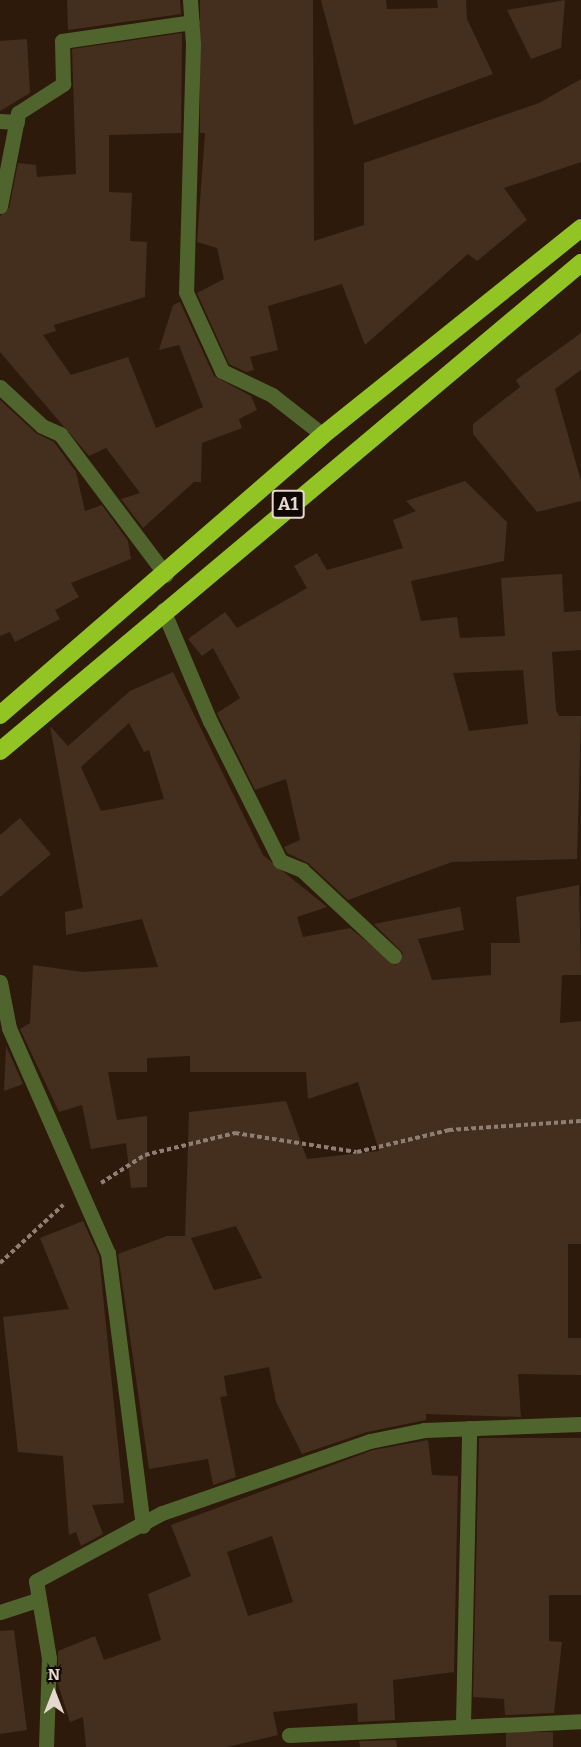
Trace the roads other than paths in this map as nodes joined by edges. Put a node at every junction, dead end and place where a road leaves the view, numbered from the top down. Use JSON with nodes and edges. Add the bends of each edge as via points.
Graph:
{"nodes":[{"id":1,"x":190,"y":0,"type":"edge"},
{"id":2,"x":192,"y":22,"type":"junction"},
{"id":3,"x":0,"y":121,"type":"edge"},
{"id":4,"x":17,"y":122,"type":"junction"},
{"id":5,"x":0,"y":206,"type":"edge"},
{"id":6,"x":581,"y":228,"type":"edge"},
{"id":7,"x":581,"y":263,"type":"edge"},
{"id":8,"x":0,"y":387,"type":"edge"},
{"id":9,"x":323,"y":435,"type":"junction"},
{"id":10,"x":166,"y":575,"type":"junction"},
{"id":11,"x":163,"y":610,"type":"junction"},
{"id":12,"x":0,"y":716,"type":"edge"},
{"id":13,"x":0,"y":751,"type":"edge"},
{"id":14,"x":394,"y":956,"type":"dead end"},
{"id":15,"x":0,"y":981,"type":"edge"},
{"id":16,"x":581,"y":1424,"type":"edge"},
{"id":17,"x":470,"y":1428,"type":"junction"},
{"id":18,"x":143,"y":1526,"type":"junction"},
{"id":19,"x":38,"y":1600,"type":"junction"},
{"id":20,"x":0,"y":1612,"type":"edge"},
{"id":21,"x":581,"y":1721,"type":"edge"},
{"id":22,"x":464,"y":1725,"type":"junction"},
{"id":23,"x":289,"y":1735,"type":"dead end"},
{"id":24,"x":46,"y":1747,"type":"edge"}],
"edges":[{"from":1,"to":2,"type":"street"},
{"from":2,"to":4,"type":"street","via":[[62,41],[63,84],[18,113]]},
{"from":2,"to":9,"type":"street","via":[[186,292],[222,371],[273,395]]},
{"from":3,"to":4,"type":"street"},
{"from":4,"to":5,"type":"street"},
{"from":6,"to":9,"type":"highway","number":"A1"},
{"from":7,"to":11,"type":"highway","number":"A1"},
{"from":8,"to":10,"type":"street","via":[[42,426],[60,434]]},
{"from":9,"to":10,"type":"highway","number":"A1"},
{"from":10,"to":12,"type":"highway","number":"A1"},
{"from":11,"to":13,"type":"highway","number":"A1"},
{"from":11,"to":14,"type":"street","via":[[210,721],[280,861],[302,870]]},
{"from":15,"to":18,"type":"street","via":[[9,1028],[86,1193],[108,1253]]},
{"from":16,"to":17,"type":"street"},
{"from":17,"to":18,"type":"street","via":[[424,1430],[370,1441],[162,1513]]},
{"from":17,"to":22,"type":"street"},
{"from":18,"to":19,"type":"street","via":[[36,1581]]},
{"from":19,"to":20,"type":"street"},
{"from":19,"to":24,"type":"street","via":[[49,1658]]},
{"from":21,"to":22,"type":"street"},
{"from":22,"to":23,"type":"street"}]}
